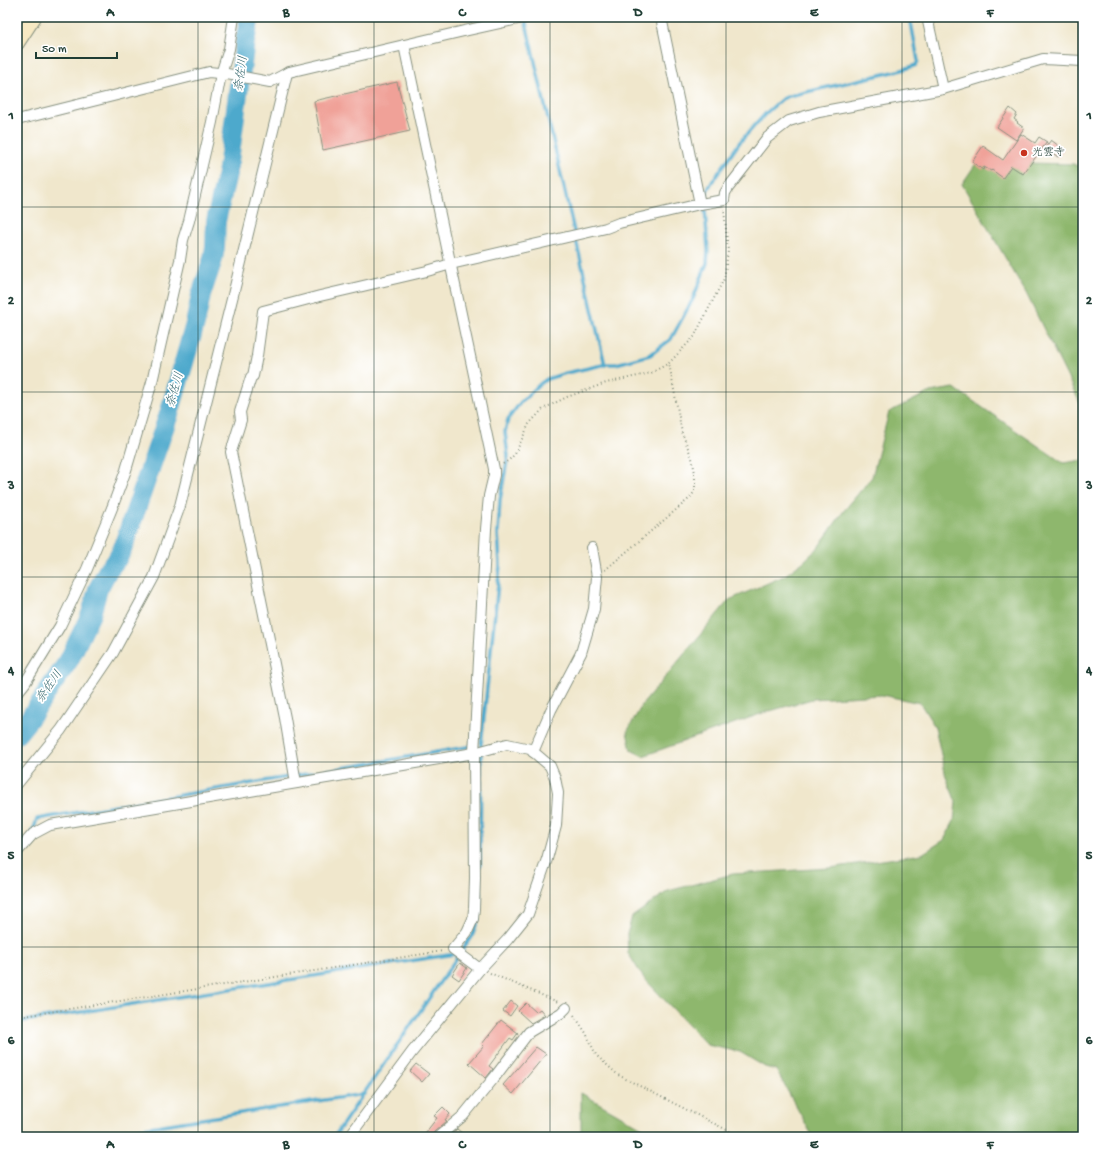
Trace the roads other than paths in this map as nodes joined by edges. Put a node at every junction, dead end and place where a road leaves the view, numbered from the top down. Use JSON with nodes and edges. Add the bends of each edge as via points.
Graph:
{"nodes":[{"id":1,"x":34,"y":17,"type":"edge"},
{"id":2,"x":234,"y":17,"type":"edge"},
{"id":3,"x":527,"y":17,"type":"edge"},
{"id":4,"x":661,"y":17,"type":"edge"},
{"id":5,"x":927,"y":17,"type":"edge"},
{"id":6,"x":17,"y":44,"type":"edge"},
{"id":7,"x":404,"y":46,"type":"junction"},
{"id":8,"x":1083,"y":61,"type":"edge"},
{"id":9,"x":287,"y":73,"type":"junction"},
{"id":10,"x":224,"y":74,"type":"junction"},
{"id":11,"x":943,"y":89,"type":"junction"},
{"id":12,"x":17,"y":120,"type":"edge"},
{"id":13,"x":700,"y":204,"type":"junction"},
{"id":14,"x":450,"y":264,"type":"junction"},
{"id":15,"x":592,"y":548,"type":"dead end"},
{"id":16,"x":17,"y":693,"type":"edge"},
{"id":17,"x":533,"y":752,"type":"junction"},
{"id":18,"x":474,"y":753,"type":"junction"},
{"id":19,"x":296,"y":783,"type":"junction"},
{"id":20,"x":17,"y":784,"type":"edge"},
{"id":21,"x":17,"y":852,"type":"edge"},
{"id":22,"x":480,"y":969,"type":"junction"},
{"id":23,"x":566,"y":1008,"type":"road end"},
{"id":24,"x":349,"y":1137,"type":"edge"},
{"id":25,"x":438,"y":1137,"type":"edge"}],
"edges":[{"from":1,"to":6,"type":"main road"},
{"from":2,"to":10,"type":"street"},
{"from":3,"to":7,"type":"street"},
{"from":4,"to":13,"type":"street"},
{"from":5,"to":11,"type":"street"},
{"from":7,"to":9,"type":"street"},
{"from":7,"to":14,"type":"street"},
{"from":8,"to":11,"type":"street","via":[[1043,58]]},
{"from":9,"to":10,"type":"street","via":[[270,82]]},
{"from":9,"to":20,"type":"street","via":[[180,506],[154,577],[114,652],[61,730]]},
{"from":10,"to":12,"type":"street","via":[[209,72]]},
{"from":10,"to":16,"type":"street","via":[[155,367],[126,470],[60,626]]},
{"from":11,"to":13,"type":"street","via":[[819,112],[789,121],[767,138],[728,188],[724,200]]},
{"from":13,"to":14,"type":"street"},
{"from":14,"to":18,"type":"street","via":[[494,469],[486,529]]},
{"from":14,"to":19,"type":"street","via":[[263,311],[253,376],[240,412],[241,420],[231,452]]},
{"from":15,"to":17,"type":"street","via":[[597,577],[594,609],[581,653],[551,710]]},
{"from":17,"to":18,"type":"street","via":[[507,744]]},
{"from":17,"to":22,"type":"street","via":[[550,766],[555,778],[558,793],[556,826],[528,914]]},
{"from":18,"to":19,"type":"street"},
{"from":18,"to":22,"type":"street","via":[[473,919],[467,932],[453,949]]},
{"from":19,"to":21,"type":"street","via":[[50,825],[33,834]]},
{"from":22,"to":24,"type":"street","via":[[399,1069]]},
{"from":23,"to":25,"type":"street","via":[[529,1032],[463,1116]]}]}
